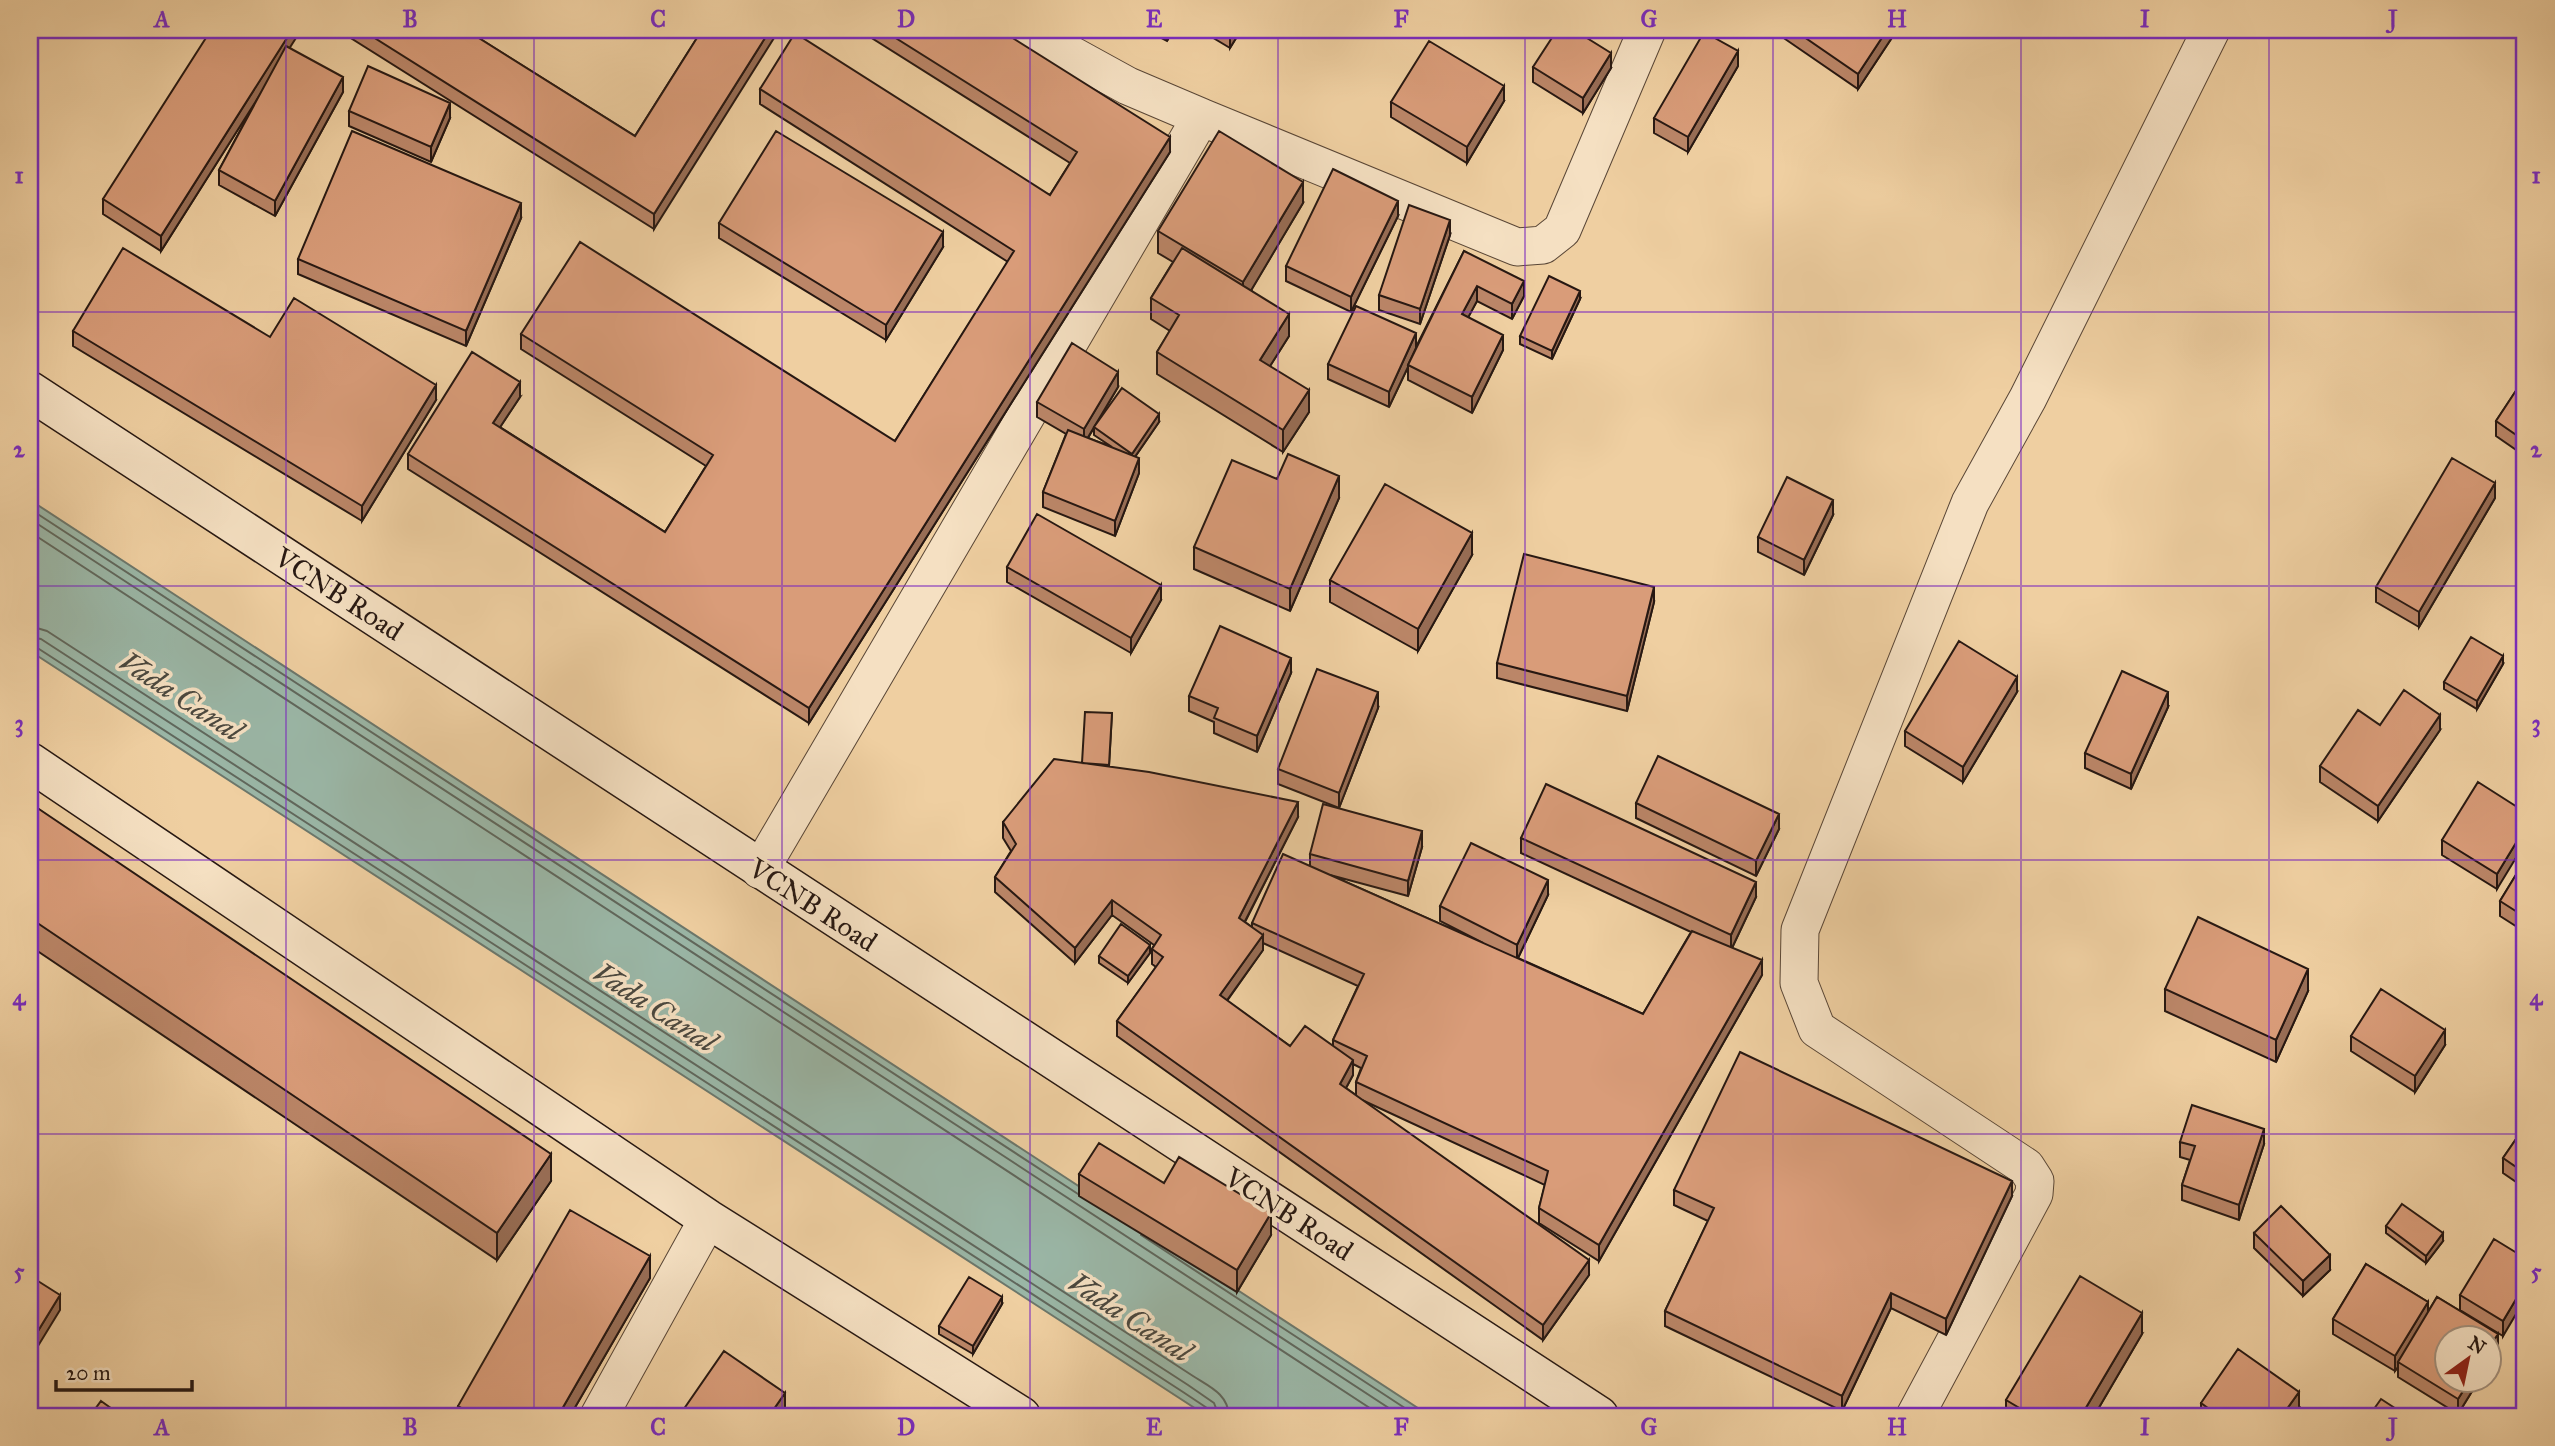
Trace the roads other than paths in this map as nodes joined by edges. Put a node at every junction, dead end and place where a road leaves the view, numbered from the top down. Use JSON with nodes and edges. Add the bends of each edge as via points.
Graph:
{"nodes":[{"id":1,"x":1026,"y":30,"type":"edge"},
{"id":2,"x":1647,"y":30,"type":"edge"},
{"id":3,"x":2211,"y":30,"type":"edge"},
{"id":4,"x":1201,"y":117,"type":"junction"},
{"id":5,"x":30,"y":391,"type":"edge"},
{"id":6,"x":30,"y":762,"type":"edge"},
{"id":7,"x":761,"y":870,"type":"junction"},
{"id":8,"x":708,"y":1219,"type":"junction"},
{"id":9,"x":599,"y":1416,"type":"edge"},
{"id":10,"x":1021,"y":1416,"type":"edge"},
{"id":11,"x":1599,"y":1416,"type":"edge"},
{"id":12,"x":1915,"y":1416,"type":"edge"}],
"edges":[{"from":1,"to":4,"type":"street","via":[[1128,86]]},
{"from":2,"to":4,"type":"street","via":[[1562,230],[1543,245],[1517,247]]},
{"from":3,"to":12,"type":"street","via":[[2028,398],[1970,503],[1800,930],[1799,983],[1817,1028],[2026,1167],[2035,1181],[2034,1194]]},
{"from":4,"to":7,"type":"street"},
{"from":5,"to":7,"type":"main road","name":"VCNB Road"},
{"from":6,"to":8,"type":"main road"},
{"from":7,"to":11,"type":"main road","name":"VCNB Road"},
{"from":8,"to":9,"type":"street"},
{"from":8,"to":10,"type":"main road"}]}
